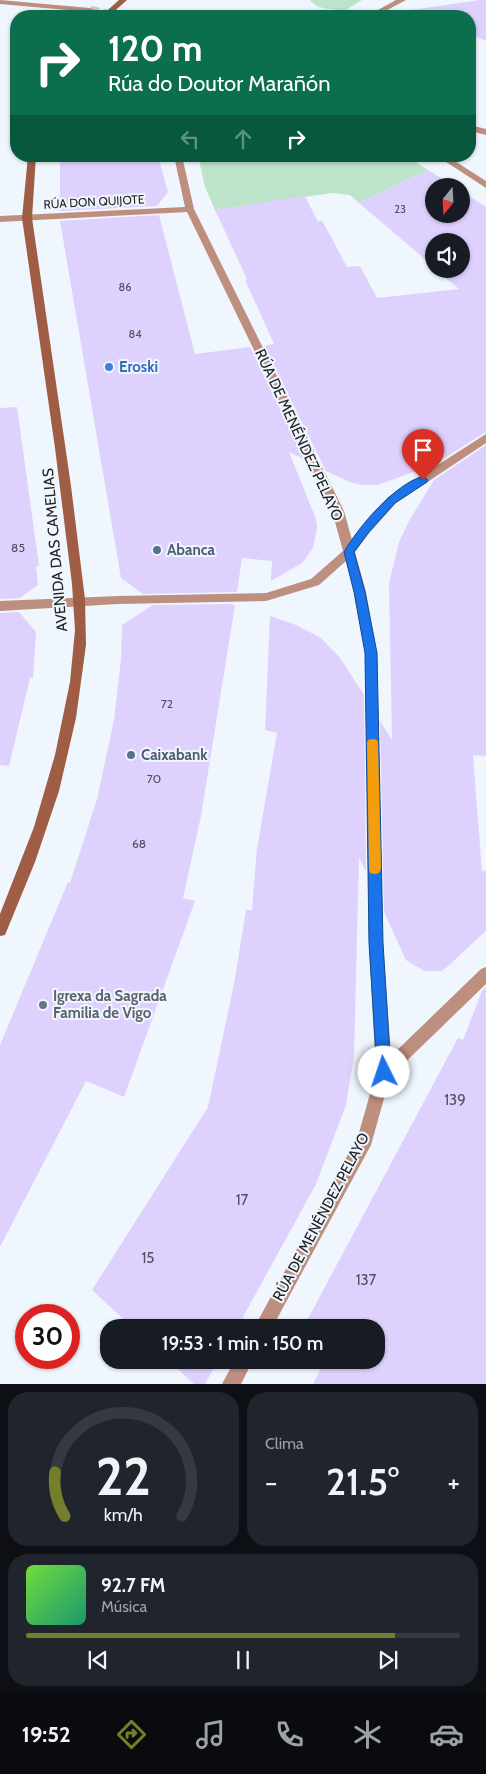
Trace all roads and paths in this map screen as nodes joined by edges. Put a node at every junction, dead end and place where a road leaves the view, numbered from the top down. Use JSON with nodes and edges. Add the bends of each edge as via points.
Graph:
{"nodes":[{"id":1,"x":123,"y":0,"type":"edge"},
{"id":2,"x":402,"y":0,"type":"edge"},
{"id":3,"x":0,"y":2,"type":"edge"},
{"id":4,"x":90,"y":10,"type":"tunnel mouth"},
{"id":5,"x":112,"y":10,"type":"edge"},
{"id":6,"x":383,"y":10,"type":"edge"},
{"id":7,"x":31,"y":162,"type":"edge"},
{"id":8,"x":179,"y":162,"type":"edge"},
{"id":9,"x":450,"y":162,"type":"edge"},
{"id":10,"x":486,"y":185,"type":"edge"},
{"id":11,"x":190,"y":209,"type":"junction"},
{"id":12,"x":28,"y":218,"type":"junction"},
{"id":13,"x":0,"y":219,"type":"edge"},
{"id":14,"x":486,"y":438,"type":"edge"},
{"id":15,"x":349,"y":552,"type":"junction"},
{"id":16,"x":79,"y":604,"type":"junction"},
{"id":17,"x":0,"y":606,"type":"edge"},
{"id":18,"x":0,"y":930,"type":"edge"},
{"id":19,"x":486,"y":974,"type":"edge"},
{"id":20,"x":384,"y":1072,"type":"junction"},
{"id":21,"x":267,"y":1319,"type":"edge"},
{"id":22,"x":239,"y":1369,"type":"edge"},
{"id":23,"x":231,"y":1384,"type":"edge"}],
"edges":[{"from":1,"to":5,"type":"main road"},
{"from":2,"to":6,"type":"street"},
{"from":3,"to":4,"type":"street"},
{"from":7,"to":12,"type":"main road","name":"AVENIDA DAS CAMELIAS"},
{"from":8,"to":11,"type":"street","name":"RÚA DE MENÉNDEZ PELAYO"},
{"from":9,"to":10,"type":"street"},
{"from":11,"to":12,"type":"street","name":"RÚA DON QUIJOTE"},
{"from":11,"to":15,"type":"street","name":"RÚA DE MENÉNDEZ PELAYO","via":[[338,511]]},
{"from":12,"to":13,"type":"street","name":"RÚA DON QUIJOTE"},
{"from":12,"to":16,"type":"main road","name":"AVENIDA DAS CAMELIAS","via":[[59,430]]},
{"from":14,"to":15,"type":"street","via":[[392,500]]},
{"from":15,"to":16,"type":"street","via":[[315,582],[266,597],[118,600]]},
{"from":15,"to":20,"type":"street","name":"RÚA DE MENÉNDEZ PELAYO","via":[[371,653],[376,943]]},
{"from":16,"to":17,"type":"street"},
{"from":16,"to":18,"type":"main road","name":"AVENIDA DAS CAMELIAS","via":[[80,644],[65,737],[28,864]]},
{"from":19,"to":20,"type":"street"},
{"from":20,"to":21,"type":"street","name":"RÚA DE MENÉNDEZ PELAYO","via":[[365,1139]]},
{"from":22,"to":23,"type":"street"}]}
